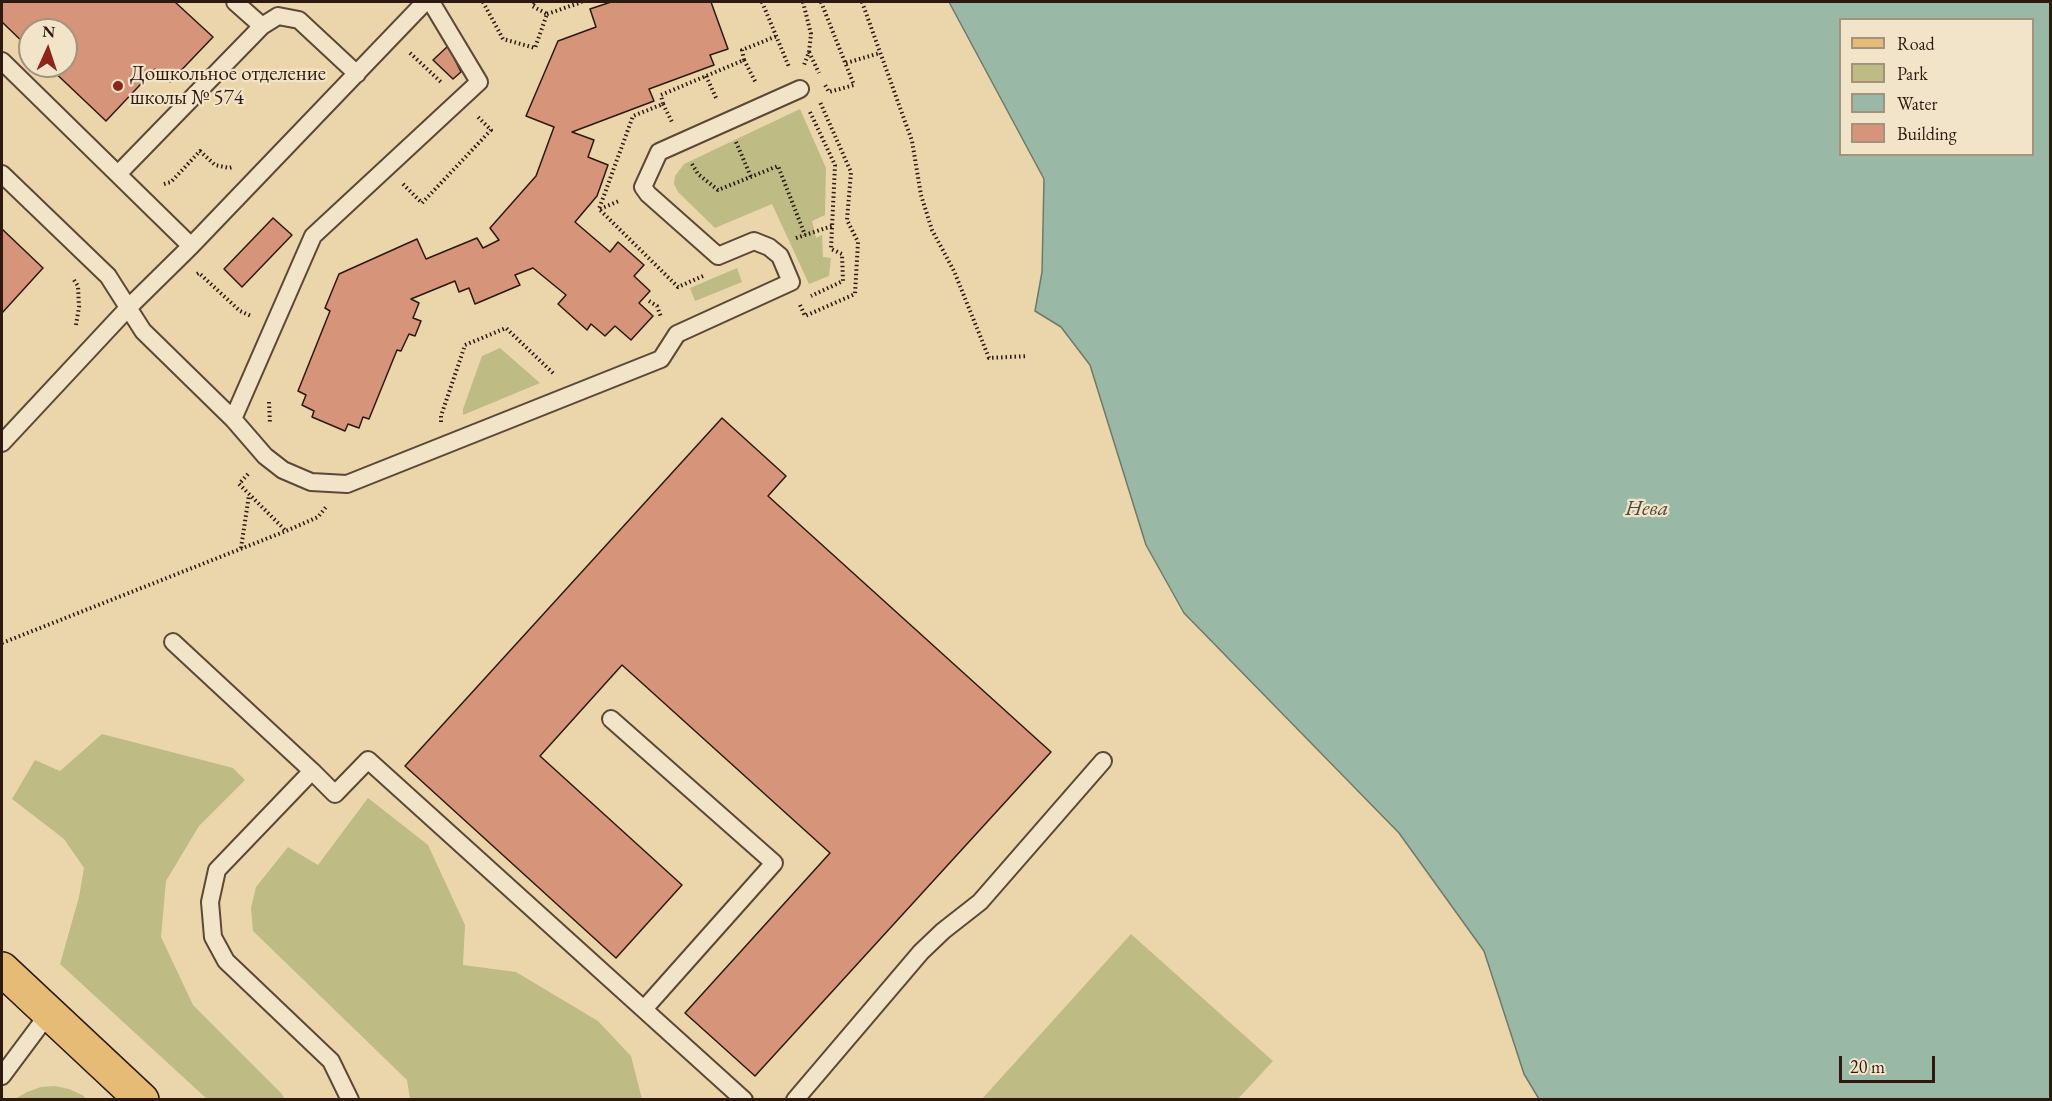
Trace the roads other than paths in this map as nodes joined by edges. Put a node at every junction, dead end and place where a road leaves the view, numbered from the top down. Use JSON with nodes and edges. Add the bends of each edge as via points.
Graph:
{"nodes":[{"id":1,"x":235,"y":2,"type":"edge"},
{"id":2,"x":425,"y":2,"type":"edge"},
{"id":3,"x":431,"y":2,"type":"edge"},
{"id":4,"x":262,"y":26,"type":"junction"},
{"id":5,"x":2,"y":61,"type":"edge"},
{"id":6,"x":357,"y":74,"type":"junction"},
{"id":7,"x":800,"y":89,"type":"road end"},
{"id":8,"x":2,"y":174,"type":"edge"},
{"id":9,"x":118,"y":174,"type":"junction"},
{"id":10,"x":191,"y":246,"type":"junction"},
{"id":11,"x":128,"y":308,"type":"junction"},
{"id":12,"x":233,"y":419,"type":"junction"},
{"id":13,"x":2,"y":443,"type":"edge"},
{"id":14,"x":173,"y":642,"type":"dead end"},
{"id":15,"x":611,"y":719,"type":"dead end"},
{"id":16,"x":1103,"y":761,"type":"dead end"},
{"id":17,"x":312,"y":771,"type":"junction"},
{"id":18,"x":2,"y":969,"type":"edge"},
{"id":19,"x":644,"y":1010,"type":"junction"},
{"id":20,"x":49,"y":1013,"type":"junction"},
{"id":21,"x":2,"y":1076,"type":"edge"},
{"id":22,"x":142,"y":1100,"type":"edge"},
{"id":23,"x":350,"y":1100,"type":"edge"},
{"id":24,"x":744,"y":1100,"type":"edge"},
{"id":25,"x":795,"y":1100,"type":"edge"}],
"edges":[{"from":1,"to":4,"type":"lane"},
{"from":2,"to":6,"type":"lane"},
{"from":3,"to":12,"type":"lane","via":[[479,82],[313,236]]},
{"from":4,"to":6,"type":"lane","via":[[278,16],[299,20]]},
{"from":4,"to":9,"type":"lane"},
{"from":5,"to":9,"type":"lane"},
{"from":6,"to":10,"type":"lane"},
{"from":7,"to":12,"type":"lane","via":[[659,153],[643,187],[648,194],[718,256],[754,241],[769,247],[780,256],[791,282],[677,334],[661,359],[346,484],[311,482],[283,470],[264,456]]},
{"from":8,"to":11,"type":"lane","via":[[108,276]]},
{"from":9,"to":10,"type":"lane"},
{"from":10,"to":11,"type":"lane"},
{"from":11,"to":12,"type":"lane","via":[[143,332]]},
{"from":11,"to":13,"type":"lane"},
{"from":14,"to":17,"type":"lane"},
{"from":15,"to":19,"type":"lane","via":[[774,863]]},
{"from":16,"to":25,"type":"lane","via":[[980,902],[921,952]]},
{"from":17,"to":19,"type":"lane","via":[[335,794],[368,760]]},
{"from":17,"to":23,"type":"lane","via":[[217,870],[210,902],[213,937],[226,961],[331,1061]]},
{"from":18,"to":20,"type":"main road"},
{"from":19,"to":24,"type":"lane"},
{"from":20,"to":21,"type":"lane"},
{"from":20,"to":22,"type":"main road"}]}
